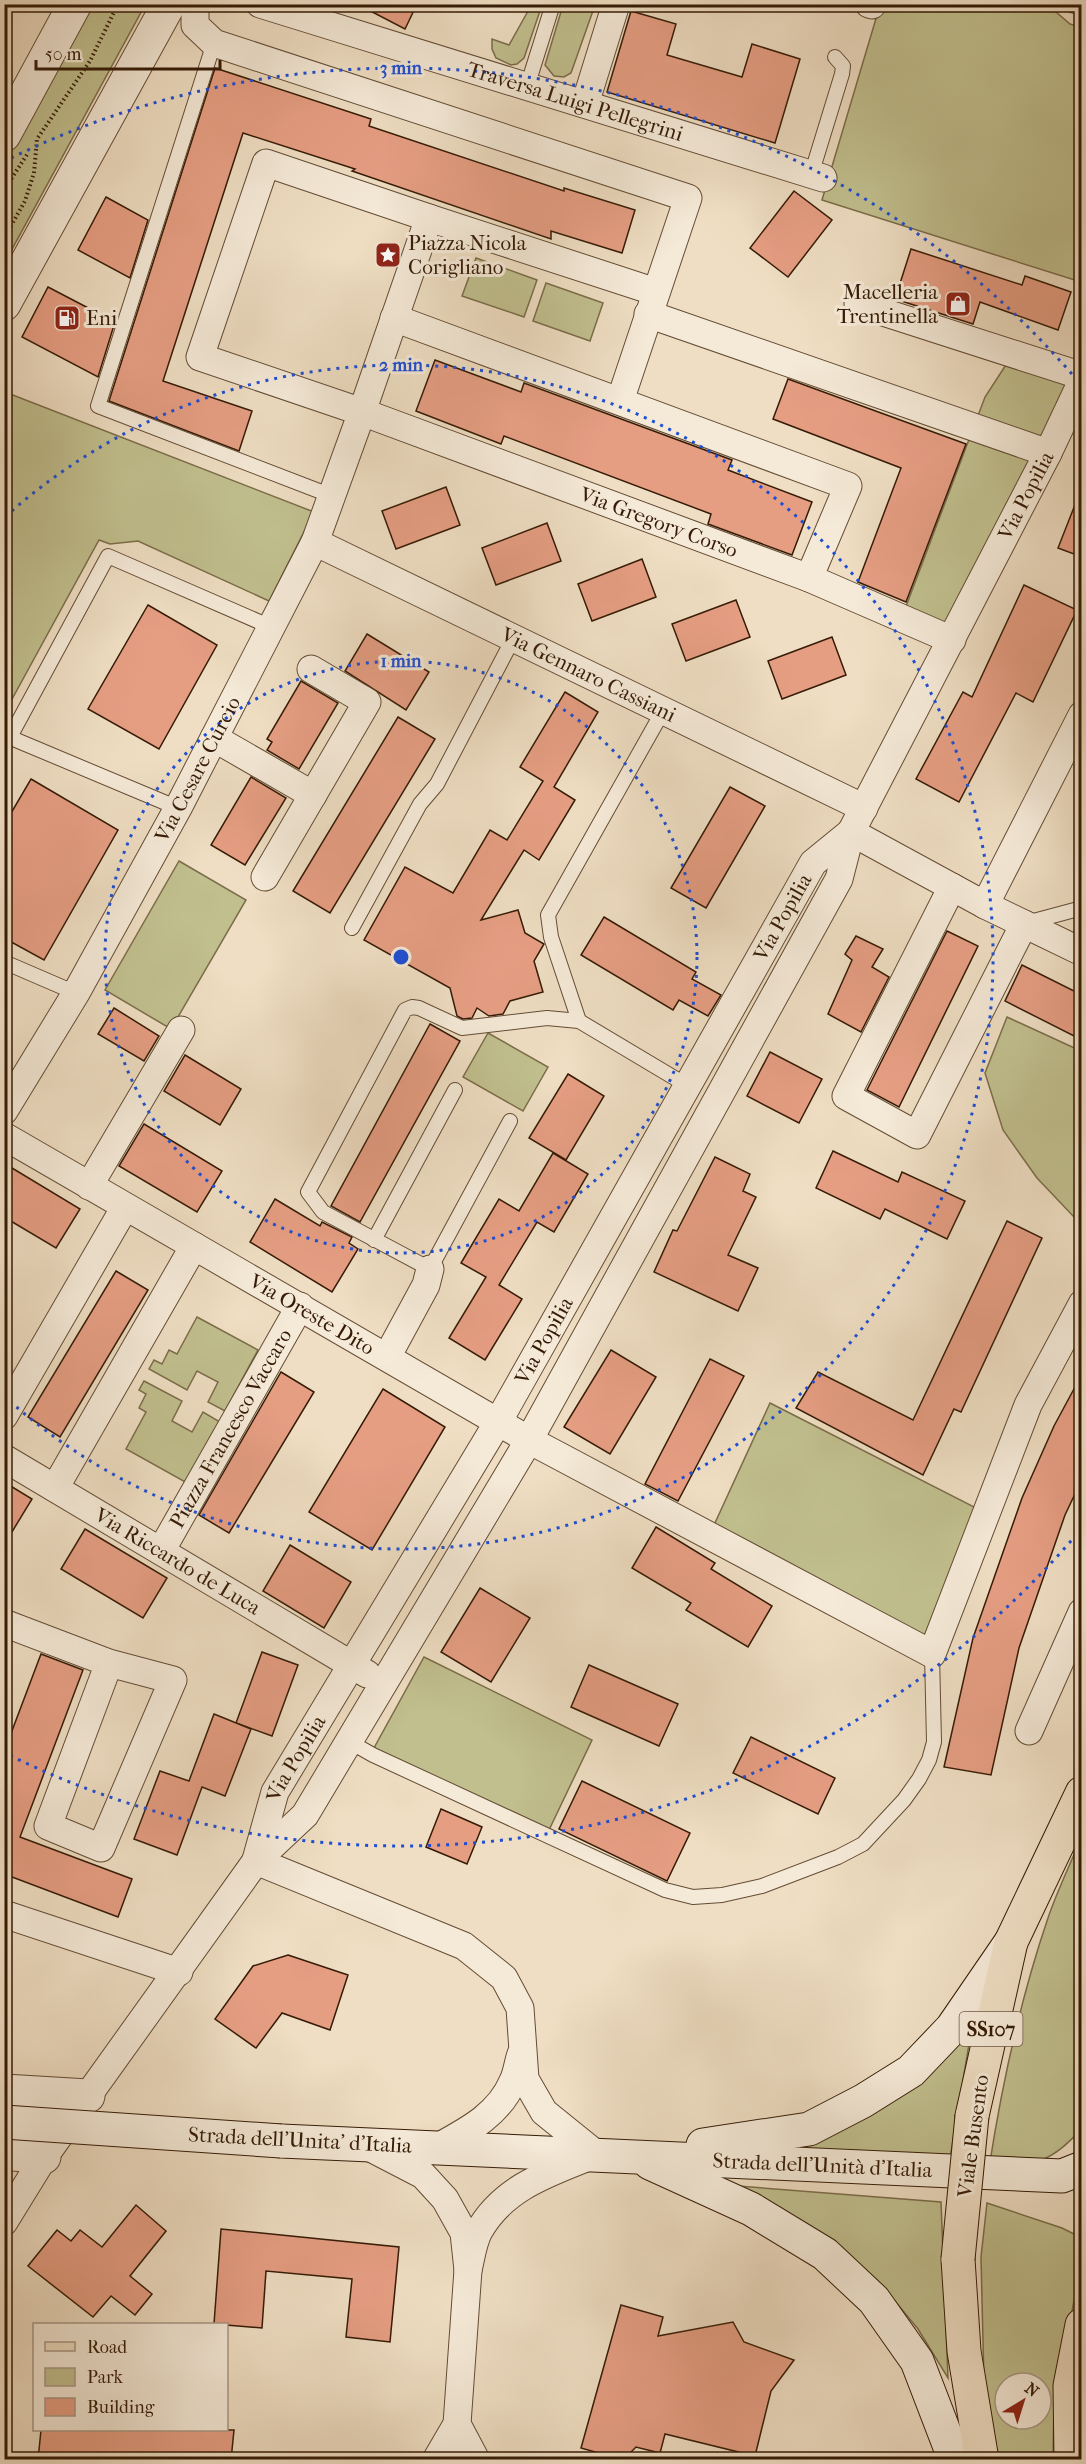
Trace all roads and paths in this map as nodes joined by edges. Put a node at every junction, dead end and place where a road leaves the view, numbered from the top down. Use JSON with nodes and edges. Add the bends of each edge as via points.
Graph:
{"nodes":[{"id":1,"x":75,"y":4,"type":"edge"},
{"id":2,"x":118,"y":4,"type":"edge"},
{"id":3,"x":169,"y":4,"type":"edge"},
{"id":4,"x":195,"y":4,"type":"edge"},
{"id":5,"x":553,"y":4,"type":"edge"},
{"id":6,"x":616,"y":4,"type":"edge"},
{"id":7,"x":1068,"y":4,"type":"edge"},
{"id":8,"x":261,"y":5,"type":"edge"},
{"id":9,"x":1082,"y":8,"type":"edge"},
{"id":10,"x":214,"y":43,"type":"junction"},
{"id":11,"x":835,"y":57,"type":"dead end"},
{"id":12,"x":527,"y":87,"type":"junction"},
{"id":13,"x":585,"y":104,"type":"junction"},
{"id":14,"x":4,"y":135,"type":"edge"},
{"id":15,"x":37,"y":139,"type":"junction"},
{"id":16,"x":817,"y":176,"type":"joint"},
{"id":17,"x":4,"y":190,"type":"edge"},
{"id":18,"x":429,"y":218,"type":"junction"},
{"id":19,"x":4,"y":238,"type":"edge"},
{"id":20,"x":652,"y":303,"type":"junction"},
{"id":21,"x":4,"y":304,"type":"edge"},
{"id":22,"x":858,"y":304,"type":"dead end"},
{"id":23,"x":394,"y":318,"type":"junction"},
{"id":24,"x":1080,"y":387,"type":"edge"},
{"id":25,"x":620,"y":401,"type":"junction"},
{"id":26,"x":362,"y":412,"type":"junction"},
{"id":27,"x":1048,"y":453,"type":"junction"},
{"id":28,"x":332,"y":496,"type":"junction"},
{"id":29,"x":315,"y":542,"type":"junction"},
{"id":30,"x":809,"y":578,"type":"junction"},
{"id":31,"x":271,"y":627,"type":"junction"},
{"id":32,"x":513,"y":639,"type":"junction"},
{"id":33,"x":952,"y":640,"type":"junction"},
{"id":34,"x":310,"y":669,"type":"dead end"},
{"id":35,"x":663,"y":711,"type":"junction"},
{"id":36,"x":1082,"y":715,"type":"edge"},
{"id":37,"x":7,"y":736,"type":"edge"},
{"id":38,"x":214,"y":738,"type":"junction"},
{"id":39,"x":313,"y":795,"type":"junction"},
{"id":40,"x":178,"y":808,"type":"junction"},
{"id":41,"x":864,"y":808,"type":"junction"},
{"id":42,"x":851,"y":832,"type":"junction"},
{"id":43,"x":265,"y":877,"type":"dead end"},
{"id":44,"x":952,"y":887,"type":"junction"},
{"id":45,"x":985,"y":905,"type":"junction"},
{"id":46,"x":1082,"y":908,"type":"edge"},
{"id":47,"x":1024,"y":924,"type":"junction"},
{"id":48,"x":352,"y":928,"type":"dead end"},
{"id":49,"x":1082,"y":952,"type":"edge"},
{"id":50,"x":4,"y":962,"type":"edge"},
{"id":51,"x":76,"y":993,"type":"junction"},
{"id":52,"x":579,"y":1021,"type":"junction"},
{"id":53,"x":181,"y":1030,"type":"dead end"},
{"id":54,"x":688,"y":1086,"type":"junction"},
{"id":55,"x":455,"y":1090,"type":"dead end"},
{"id":56,"x":4,"y":1111,"type":"edge"},
{"id":57,"x":510,"y":1121,"type":"dead end"},
{"id":58,"x":4,"y":1136,"type":"edge"},
{"id":59,"x":89,"y":1186,"type":"junction"},
{"id":60,"x":125,"y":1207,"type":"junction"},
{"id":61,"x":374,"y":1240,"type":"junction"},
{"id":62,"x":194,"y":1246,"type":"junction"},
{"id":63,"x":430,"y":1269,"type":"junction"},
{"id":64,"x":1082,"y":1304,"type":"edge"},
{"id":65,"x":300,"y":1306,"type":"junction"},
{"id":66,"x":387,"y":1357,"type":"junction"},
{"id":67,"x":4,"y":1416,"type":"edge"},
{"id":68,"x":498,"y":1422,"type":"junction"},
{"id":69,"x":529,"y":1440,"type":"junction"},
{"id":70,"x":4,"y":1458,"type":"edge"},
{"id":71,"x":54,"y":1488,"type":"junction"},
{"id":72,"x":161,"y":1551,"type":"junction"},
{"id":73,"x":1082,"y":1612,"type":"edge"},
{"id":74,"x":4,"y":1623,"type":"edge"},
{"id":75,"x":932,"y":1654,"type":"junction"},
{"id":76,"x":109,"y":1663,"type":"junction"},
{"id":77,"x":352,"y":1666,"type":"junction"},
{"id":78,"x":384,"y":1685,"type":"junction"},
{"id":79,"x":1029,"y":1731,"type":"dead end"},
{"id":80,"x":350,"y":1742,"type":"junction"},
{"id":81,"x":1082,"y":1794,"type":"edge"},
{"id":82,"x":256,"y":1861,"type":"junction"},
{"id":83,"x":4,"y":1914,"type":"edge"},
{"id":84,"x":1011,"y":1942,"type":"junction"},
{"id":85,"x":178,"y":1972,"type":"junction"},
{"id":86,"x":524,"y":2041,"type":"junction"},
{"id":87,"x":4,"y":2091,"type":"edge"},
{"id":88,"x":88,"y":2097,"type":"junction"},
{"id":89,"x":4,"y":2122,"type":"edge"},
{"id":90,"x":363,"y":2144,"type":"junction"},
{"id":91,"x":436,"y":2148,"type":"junction"},
{"id":92,"x":4,"y":2153,"type":"edge"},
{"id":93,"x":596,"y":2154,"type":"junction"},
{"id":94,"x":634,"y":2156,"type":"junction"},
{"id":95,"x":44,"y":2157,"type":"junction"},
{"id":96,"x":1082,"y":2169,"type":"edge"},
{"id":97,"x":4,"y":2222,"type":"edge"},
{"id":98,"x":468,"y":2270,"type":"junction"},
{"id":99,"x":1082,"y":2325,"type":"edge"},
{"id":100,"x":457,"y":2424,"type":"junction"},
{"id":101,"x":436,"y":2460,"type":"edge"},
{"id":102,"x":476,"y":2460,"type":"edge"},
{"id":103,"x":956,"y":2460,"type":"edge"},
{"id":104,"x":982,"y":2460,"type":"edge"},
{"id":105,"x":1071,"y":2460,"type":"edge"}],
"edges":[{"from":1,"to":14,"type":"main road"},
{"from":2,"to":15,"type":"path","via":[[90,60]]},
{"from":3,"to":21,"type":"main road"},
{"from":4,"to":10,"type":"street","via":[[195,25]]},
{"from":5,"to":12,"type":"lane"},
{"from":6,"to":13,"type":"street"},
{"from":7,"to":9,"type":"lane"},
{"from":8,"to":12,"type":"street","name":"Traversa Luigi Pellegrini"},
{"from":10,"to":20,"type":"street","via":[[688,198]]},
{"from":10,"to":28,"type":"lane","via":[[98,406]]},
{"from":11,"to":16,"type":"lane","via":[[843,66],[843,74]]},
{"from":12,"to":13,"type":"street","name":"Traversa Luigi Pellegrini"},
{"from":13,"to":16,"type":"street","name":"Traversa Luigi Pellegrini"},
{"from":15,"to":17,"type":"path"},
{"from":15,"to":19,"type":"path","via":[[34,173],[25,201]]},
{"from":18,"to":20,"type":"street"},
{"from":18,"to":23,"type":"street"},
{"from":18,"to":26,"type":"street","via":[[266,163],[200,357]]},
{"from":20,"to":25,"type":"street"},
{"from":20,"to":27,"type":"street"},
{"from":22,"to":24,"type":"street"},
{"from":23,"to":25,"type":"street"},
{"from":23,"to":26,"type":"street"},
{"from":24,"to":27,"type":"street","name":"Via Popilia"},
{"from":25,"to":30,"type":"street","via":[[848,486]]},
{"from":26,"to":28,"type":"street","name":"Via Cesare Curcio"},
{"from":26,"to":30,"type":"street","name":"Via Gregory Corso"},
{"from":27,"to":33,"type":"street","name":"Via Popilia"},
{"from":28,"to":29,"type":"street","name":"Via Cesare Curcio"},
{"from":29,"to":31,"type":"street","name":"Via Cesare Curcio"},
{"from":29,"to":32,"type":"street","name":"Via Gennaro Cassiani"},
{"from":30,"to":33,"type":"street","name":"Via Gregory Corso"},
{"from":31,"to":37,"type":"lane","via":[[108,556]]},
{"from":31,"to":38,"type":"street","name":"Via Cesare Curcio"},
{"from":32,"to":35,"type":"street","name":"Via Gennaro Cassiani"},
{"from":32,"to":48,"type":"lane","via":[[437,784],[420,804]]},
{"from":33,"to":41,"type":"street","name":"Via Popilia"},
{"from":34,"to":39,"type":"street","via":[[367,702]]},
{"from":35,"to":41,"type":"street","name":"Via Gennaro Cassiani"},
{"from":35,"to":52,"type":"lane","via":[[548,915],[551,936]]},
{"from":36,"to":45,"type":"street"},
{"from":37,"to":40,"type":"lane"},
{"from":38,"to":39,"type":"street"},
{"from":38,"to":40,"type":"street","name":"Via Cesare Curcio"},
{"from":39,"to":43,"type":"street"},
{"from":40,"to":51,"type":"street","name":"Via Cesare Curcio"},
{"from":41,"to":42,"type":"street","name":"Via Popilia"},
{"from":42,"to":44,"type":"street"},
{"from":42,"to":54,"type":"street","name":"Via Popilia","via":[[813,863]]},
{"from":42,"to":69,"type":"street","name":"Via Popilia","via":[[839,879]]},
{"from":44,"to":45,"type":"street"},
{"from":44,"to":47,"type":"street","via":[[846,1096],[917,1135]]},
{"from":45,"to":47,"type":"street"},
{"from":46,"to":47,"type":"lane"},
{"from":47,"to":49,"type":"street"},
{"from":50,"to":51,"type":"lane"},
{"from":51,"to":56,"type":"street","name":"Via Cesare Curcio"},
{"from":52,"to":54,"type":"lane"},
{"from":52,"to":61,"type":"lane","via":[[547,1018],[462,1028],[419,1008],[405,1010],[308,1192],[323,1212]]},
{"from":53,"to":59,"type":"street"},
{"from":54,"to":68,"type":"street","name":"Via Popilia"},
{"from":55,"to":61,"type":"lane"},
{"from":57,"to":63,"type":"lane"},
{"from":58,"to":59,"type":"street","name":"Via Oreste Dito"},
{"from":59,"to":60,"type":"street","name":"Via Oreste Dito"},
{"from":60,"to":62,"type":"street","name":"Via Oreste Dito"},
{"from":60,"to":67,"type":"street"},
{"from":61,"to":63,"type":"lane"},
{"from":62,"to":65,"type":"street","name":"Via Oreste Dito"},
{"from":62,"to":71,"type":"street"},
{"from":63,"to":66,"type":"street","via":[[426,1285]]},
{"from":64,"to":75,"type":"street","via":[[1028,1405]]},
{"from":65,"to":66,"type":"street","name":"Via Oreste Dito"},
{"from":65,"to":72,"type":"street","name":"Piazza Francesco Vaccaro"},
{"from":66,"to":68,"type":"street","name":"Via Oreste Dito"},
{"from":68,"to":69,"type":"street","name":"Via Oreste Dito"},
{"from":68,"to":77,"type":"street","name":"Via Popilia"},
{"from":69,"to":75,"type":"street","name":"Via Oreste Dito"},
{"from":69,"to":78,"type":"street","name":"Via Popilia"},
{"from":70,"to":71,"type":"street","name":"Via Riccardo de Luca"},
{"from":71,"to":72,"type":"street","name":"Via Riccardo de Luca"},
{"from":72,"to":77,"type":"street","name":"Via Riccardo de Luca"},
{"from":73,"to":79,"type":"street"},
{"from":74,"to":76,"type":"street"},
{"from":75,"to":80,"type":"lane","via":[[934,1742],[920,1779],[885,1823],[862,1844],[838,1857],[762,1886],[722,1895],[693,1897],[665,1890]]},
{"from":76,"to":76,"type":"street","via":[[48,1826],[101,1848],[173,1680]]},
{"from":77,"to":78,"type":"street","name":"Via Riccardo de Luca"},
{"from":77,"to":82,"type":"street","name":"Via Popilia","via":[[275,1792]]},
{"from":78,"to":80,"type":"street","name":"Via Popilia"},
{"from":80,"to":82,"type":"street","name":"Via Popilia","via":[[305,1815]]},
{"from":81,"to":84,"type":"main road","name":"Viale Busento","number":"SS107"},
{"from":82,"to":85,"type":"street","name":"Via Popilia"},
{"from":82,"to":86,"type":"street","via":[[464,1946],[504,1978],[520,2008]]},
{"from":83,"to":85,"type":"street"},
{"from":84,"to":94,"type":"main road","via":[[952,2028],[911,2071],[863,2102],[809,2129]]},
{"from":84,"to":104,"type":"main road","name":"Viale Busento","number":"SS107","bridge":true,"via":[[972,2116],[958,2259],[964,2351]]},
{"from":85,"to":88,"type":"street","name":"Via Popilia"},
{"from":86,"to":91,"type":"street","via":[[513,2082],[495,2109],[479,2124]]},
{"from":86,"to":93,"type":"street","via":[[525,2079],[544,2112]]},
{"from":87,"to":88,"type":"main road"},
{"from":88,"to":95,"type":"street","name":"Via Popilia"},
{"from":89,"to":90,"type":"main road","name":"Strada dell'Unita' d'Italia","bridge":true},
{"from":90,"to":91,"type":"main road","name":"Strada dell'Unita' d'Italia"},
{"from":90,"to":98,"type":"street","via":[[423,2175],[445,2199],[464,2233]]},
{"from":91,"to":93,"type":"main road","name":"Strada dell'Unita' d'Italia"},
{"from":92,"to":95,"type":"main road"},
{"from":93,"to":94,"type":"main road","name":"Strada dell'Unità d'Italia"},
{"from":93,"to":98,"type":"street","via":[[527,2182],[498,2205],[479,2232]]},
{"from":94,"to":96,"type":"main road","name":"Strada dell'Unità d'Italia","via":[[1062,2176]]},
{"from":94,"to":103,"type":"main road","via":[[751,2209],[825,2254],[874,2300],[917,2361]]},
{"from":95,"to":97,"type":"street","name":"Via Popilia"},
{"from":98,"to":100,"type":"street"},
{"from":99,"to":105,"type":"main road","via":[[1070,2386]]},
{"from":100,"to":101,"type":"street"},
{"from":100,"to":102,"type":"street"}]}
